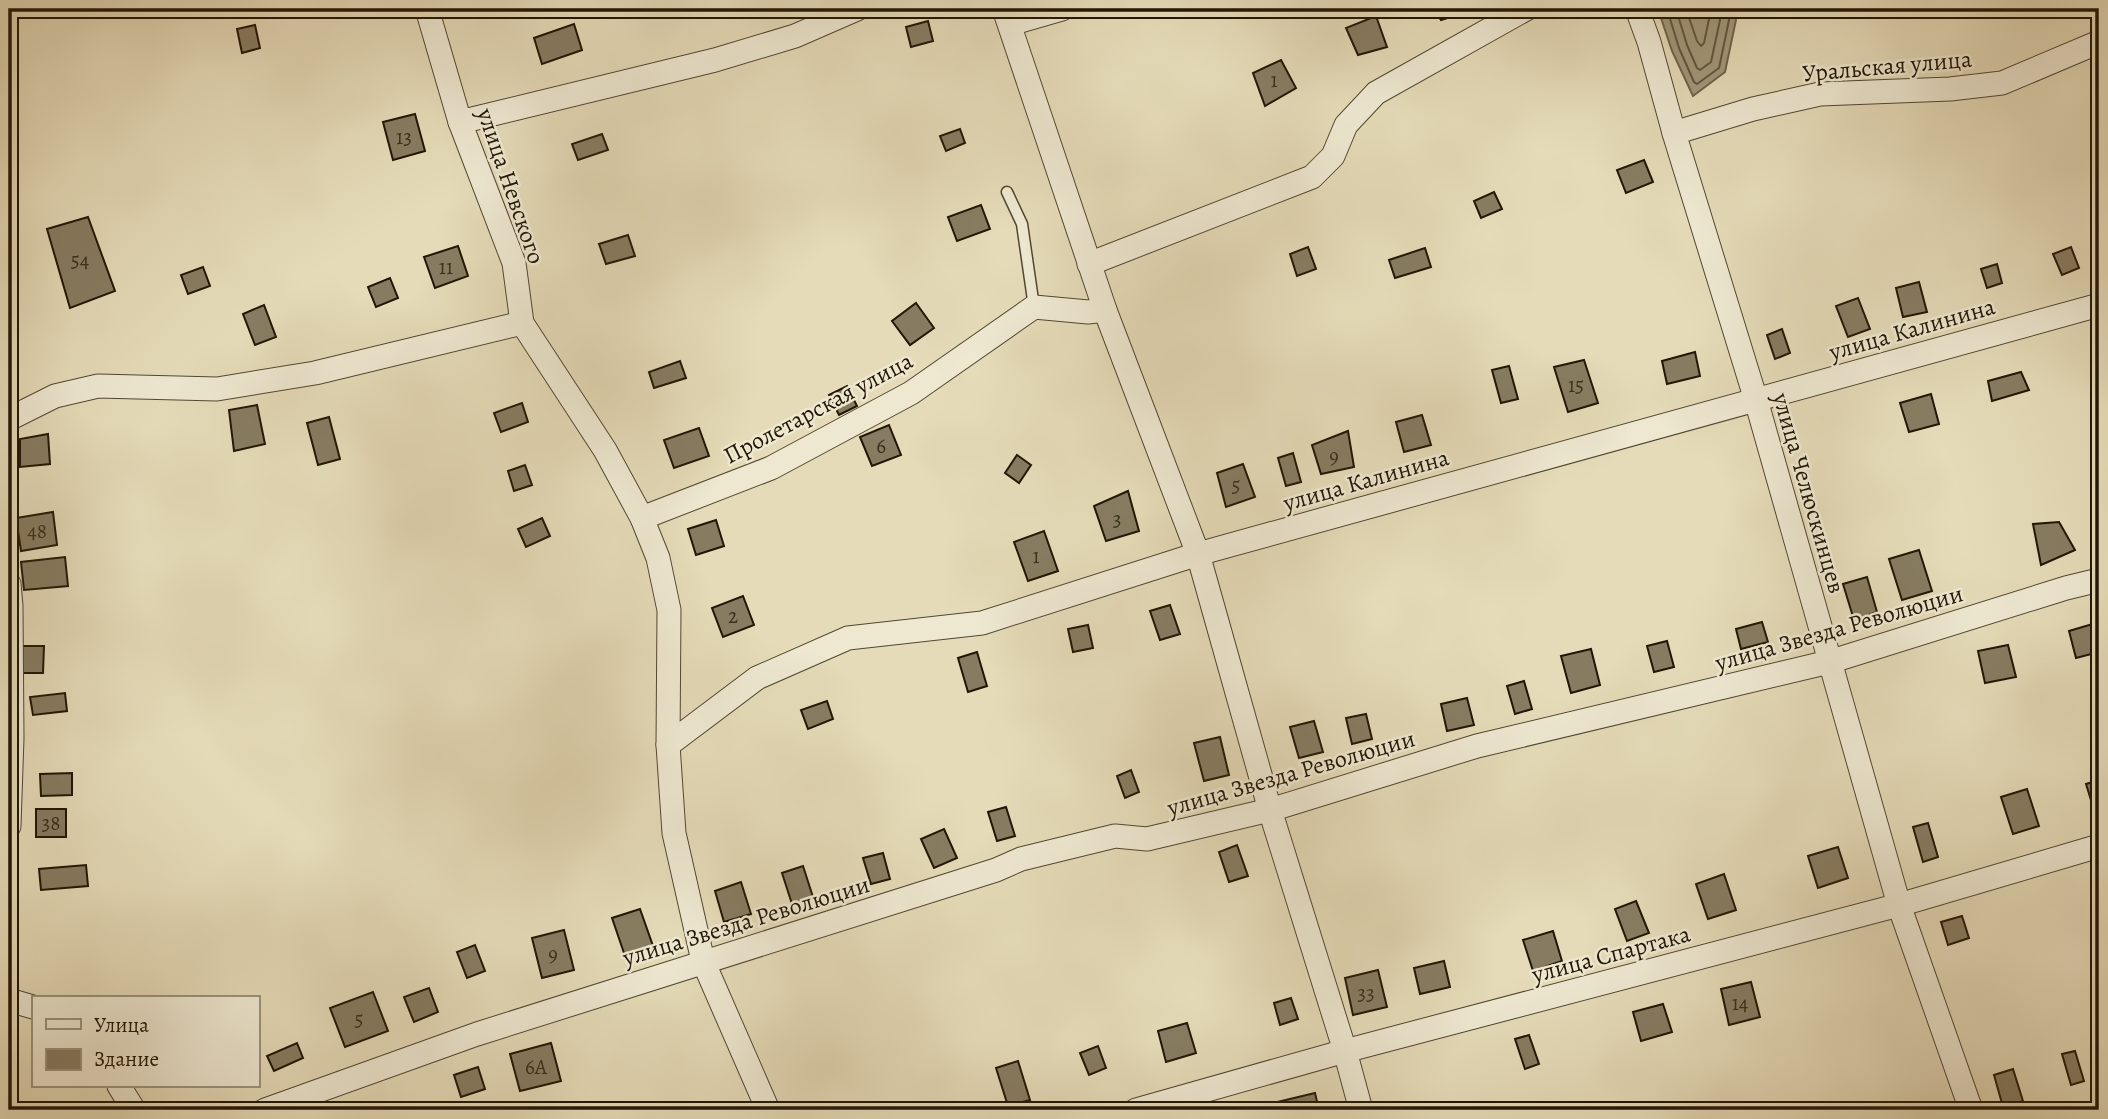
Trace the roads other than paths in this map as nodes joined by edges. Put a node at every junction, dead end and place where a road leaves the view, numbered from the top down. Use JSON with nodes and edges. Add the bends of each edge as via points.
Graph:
{"nodes":[{"id":1,"x":427,"y":9,"type":"edge"},
{"id":2,"x":857,"y":9,"type":"edge"},
{"id":3,"x":1062,"y":9,"type":"edge"},
{"id":4,"x":1526,"y":9,"type":"edge"},
{"id":5,"x":1637,"y":9,"type":"edge"},
{"id":6,"x":1007,"y":17,"type":"edge"},
{"id":7,"x":2099,"y":42,"type":"edge"},
{"id":8,"x":460,"y":122,"type":"junction"},
{"id":9,"x":1674,"y":133,"type":"junction"},
{"id":10,"x":1007,"y":192,"type":"dead end"},
{"id":11,"x":1089,"y":264,"type":"junction"},
{"id":12,"x":2099,"y":305,"type":"edge"},
{"id":13,"x":1034,"y":307,"type":"junction"},
{"id":14,"x":1105,"y":310,"type":"junction"},
{"id":15,"x":522,"y":323,"type":"junction"},
{"id":16,"x":1756,"y":400,"type":"junction"},
{"id":17,"x":9,"y":419,"type":"edge"},
{"id":18,"x":642,"y":518,"type":"junction"},
{"id":19,"x":1199,"y":554,"type":"junction"},
{"id":20,"x":2099,"y":580,"type":"edge"},
{"id":21,"x":9,"y":584,"type":"edge"},
{"id":22,"x":1829,"y":662,"type":"junction"},
{"id":23,"x":668,"y":745,"type":"junction"},
{"id":24,"x":1270,"y":810,"type":"junction"},
{"id":25,"x":9,"y":826,"type":"edge"},
{"id":26,"x":2099,"y":846,"type":"edge"},
{"id":27,"x":1899,"y":905,"type":"junction"},
{"id":28,"x":702,"y":961,"type":"junction"},
{"id":29,"x":9,"y":1000,"type":"edge"},
{"id":30,"x":32,"y":1007,"type":"edge"},
{"id":31,"x":1345,"y":1051,"type":"junction"},
{"id":32,"x":120,"y":1088,"type":"edge"},
{"id":33,"x":134,"y":1110,"type":"edge"},
{"id":34,"x":264,"y":1110,"type":"edge"},
{"id":35,"x":768,"y":1110,"type":"edge"},
{"id":36,"x":1136,"y":1110,"type":"edge"},
{"id":37,"x":1361,"y":1110,"type":"edge"},
{"id":38,"x":1971,"y":1110,"type":"edge"}],
"edges":[{"from":1,"to":8,"type":"street","name":"улица Невского"},
{"from":2,"to":8,"type":"street","via":[[795,36],[715,60]]},
{"from":3,"to":6,"type":"street"},
{"from":4,"to":11,"type":"street","via":[[1376,93],[1346,125],[1333,156],[1312,177]]},
{"from":5,"to":9,"type":"street","name":"улица Челюскинцев"},
{"from":6,"to":11,"type":"street"},
{"from":7,"to":9,"type":"street","name":"Уральская улица","via":[[2002,83],[1820,94]]},
{"from":8,"to":15,"type":"street","name":"улица Невского","via":[[514,263]]},
{"from":9,"to":16,"type":"street","name":"улица Челюскинцев"},
{"from":10,"to":13,"type":"lane","via":[[1022,224]]},
{"from":11,"to":14,"type":"street"},
{"from":12,"to":16,"type":"street","name":"улица Калинина"},
{"from":13,"to":14,"type":"street"},
{"from":13,"to":18,"type":"street","name":"Пролетарская улица","via":[[899,399],[771,468]]},
{"from":14,"to":19,"type":"street"},
{"from":15,"to":17,"type":"street","via":[[315,373],[217,388],[98,386],[55,396]]},
{"from":15,"to":18,"type":"street","name":"улица Невского","via":[[605,450]]},
{"from":16,"to":19,"type":"street","name":"улица Калинина"},
{"from":16,"to":22,"type":"street","name":"улица Челюскинцев"},
{"from":18,"to":23,"type":"street","name":"улица Невского","via":[[658,558],[669,610]]},
{"from":19,"to":23,"type":"street","name":"улица Калинина","via":[[982,623],[848,638],[757,678]]},
{"from":19,"to":24,"type":"street"},
{"from":20,"to":22,"type":"street","name":"улица Звезда Революции"},
{"from":21,"to":25,"type":"street"},
{"from":22,"to":24,"type":"street","name":"улица Звезда Революции","via":[[1477,746]]},
{"from":22,"to":27,"type":"street","name":"улица Челюскинцев"},
{"from":23,"to":28,"type":"street","name":"улица Невского","via":[[674,833]]},
{"from":24,"to":28,"type":"street","name":"улица Звезда Революции","via":[[1147,839],[1115,836],[1021,859]]},
{"from":24,"to":31,"type":"street"},
{"from":26,"to":27,"type":"street","name":"улица Спартака"},
{"from":27,"to":31,"type":"street","name":"улица Спартака"},
{"from":27,"to":38,"type":"street","name":"улица Челюскинцев"},
{"from":28,"to":34,"type":"street","name":"улица Звезда Революции"},
{"from":28,"to":35,"type":"street","name":"улица Невского"},
{"from":29,"to":30,"type":"street"},
{"from":31,"to":36,"type":"street","name":"улица Спартака"},
{"from":31,"to":37,"type":"street"},
{"from":32,"to":33,"type":"street"}]}
